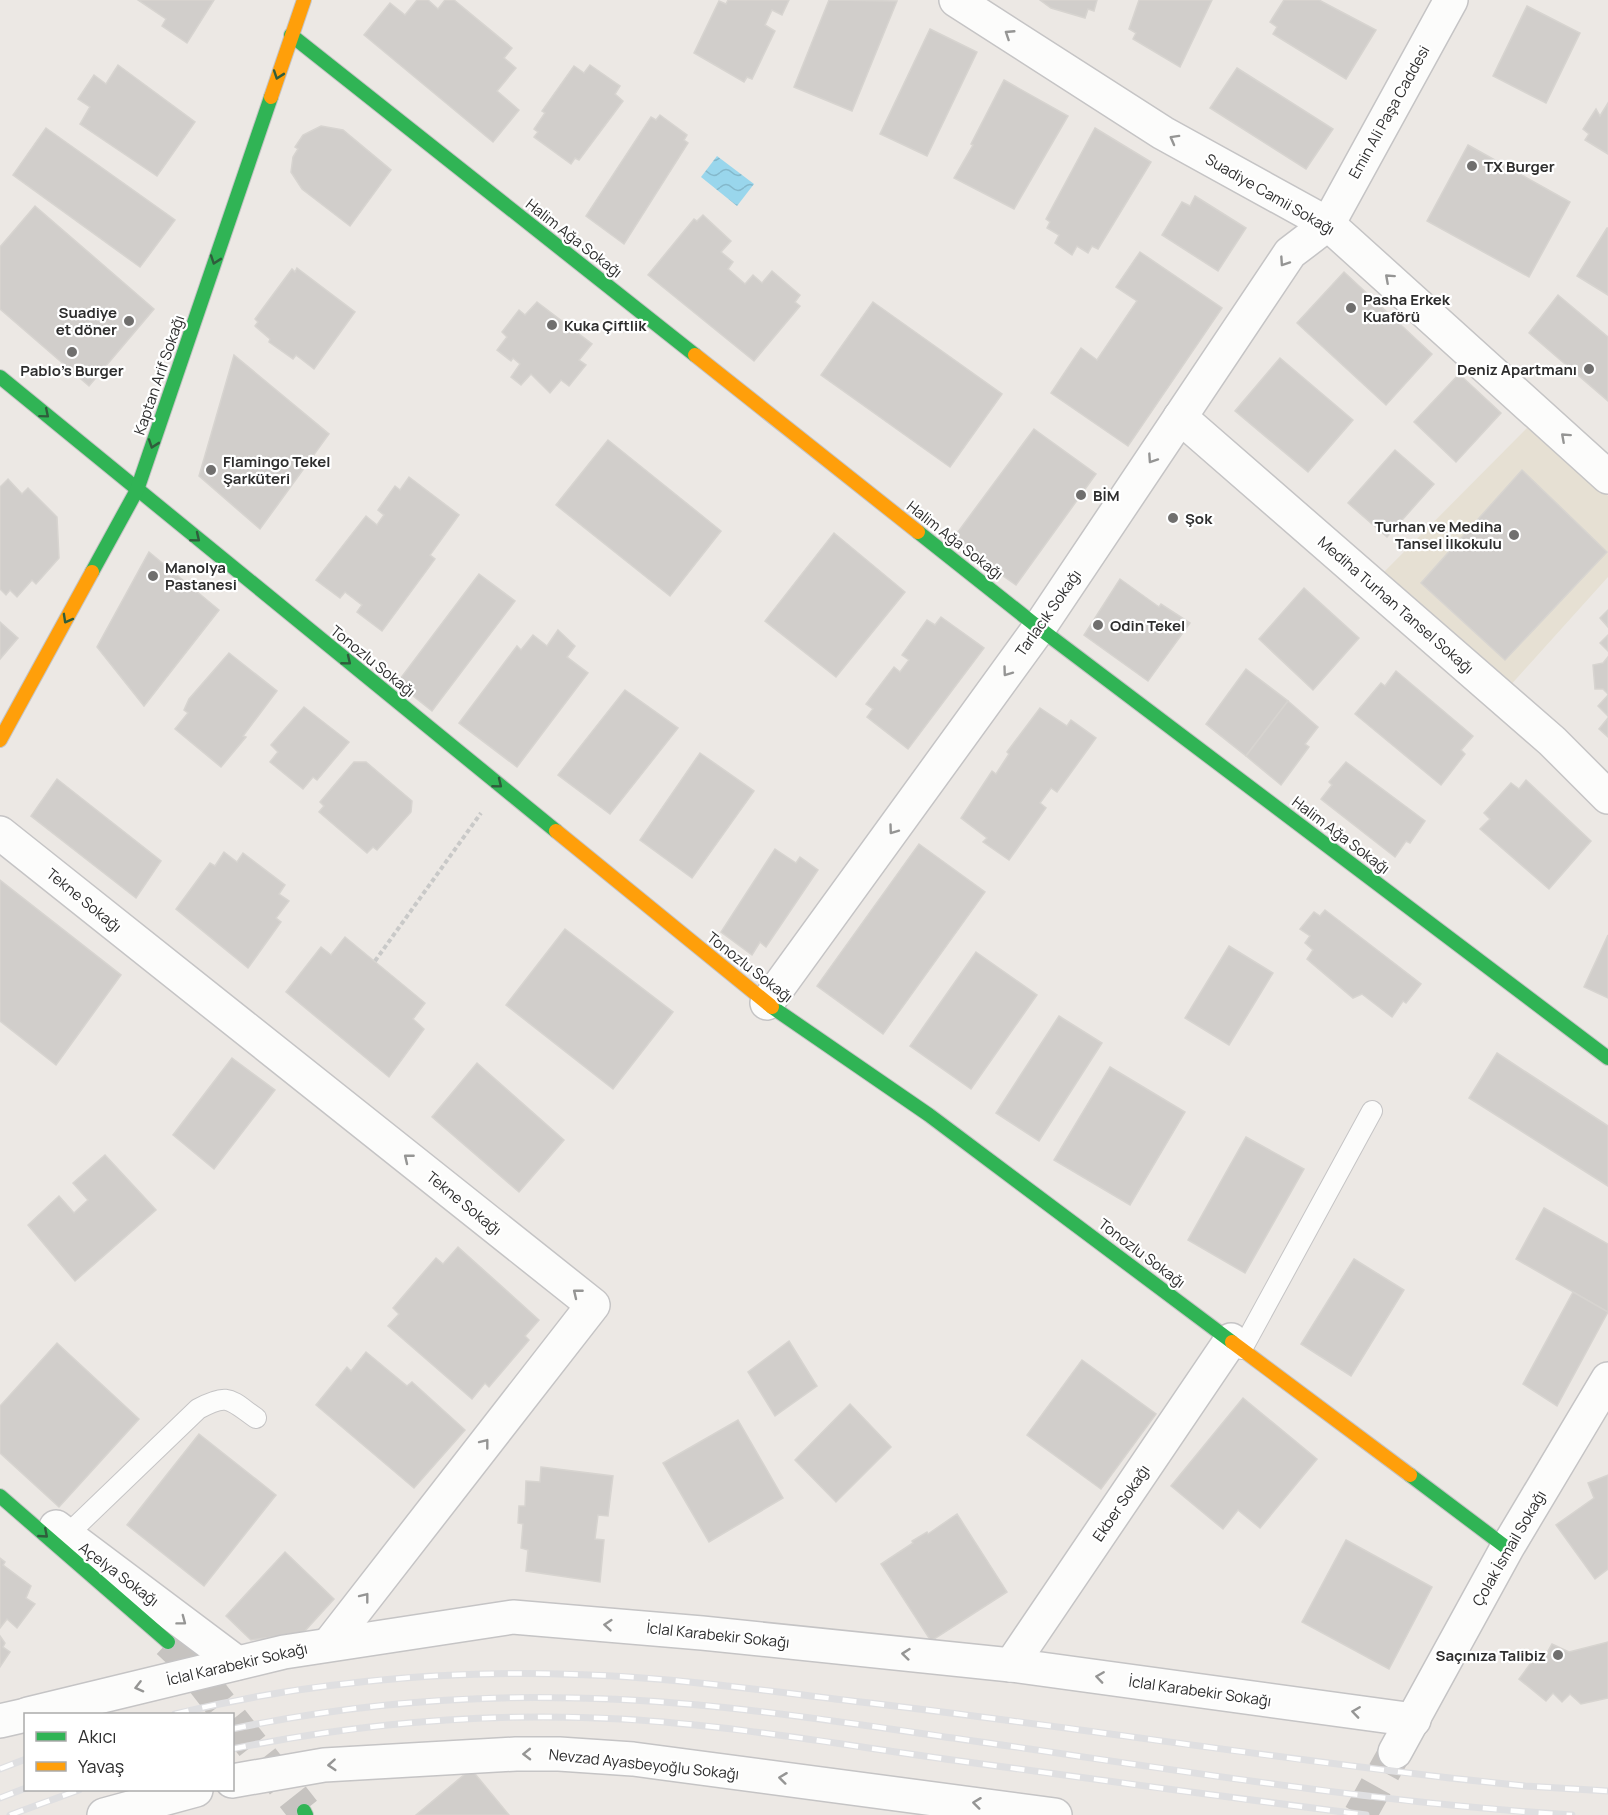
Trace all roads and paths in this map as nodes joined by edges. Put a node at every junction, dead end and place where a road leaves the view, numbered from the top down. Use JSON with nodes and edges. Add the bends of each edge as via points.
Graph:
{"nodes":[{"id":1,"x":304,"y":0,"type":"edge"},
{"id":2,"x":956,"y":0,"type":"edge"},
{"id":3,"x":1451,"y":0,"type":"edge"},
{"id":4,"x":291,"y":35,"type":"junction"},
{"id":5,"x":1328,"y":224,"type":"junction"},
{"id":6,"x":0,"y":377,"type":"edge"},
{"id":7,"x":1180,"y":417,"type":"junction"},
{"id":8,"x":1608,"y":477,"type":"edge"},
{"id":9,"x":137,"y":490,"type":"junction"},
{"id":10,"x":1039,"y":628,"type":"junction"},
{"id":11,"x":0,"y":740,"type":"edge"},
{"id":12,"x":500,"y":786,"type":"junction"},
{"id":13,"x":1608,"y":797,"type":"edge"},
{"id":14,"x":0,"y":833,"type":"edge"},
{"id":15,"x":375,"y":962,"type":"dead end"},
{"id":16,"x":767,"y":1003,"type":"junction"},
{"id":17,"x":1608,"y":1058,"type":"edge"},
{"id":18,"x":1372,"y":1111,"type":"dead end"},
{"id":19,"x":1236,"y":1345,"type":"junction"},
{"id":20,"x":1608,"y":1379,"type":"edge"},
{"id":21,"x":256,"y":1418,"type":"dead end"},
{"id":22,"x":0,"y":1486,"type":"edge"},
{"id":23,"x":0,"y":1496,"type":"edge"},
{"id":24,"x":67,"y":1536,"type":"junction"},
{"id":25,"x":1507,"y":1548,"type":"junction"},
{"id":26,"x":168,"y":1642,"type":"tunnel mouth"},
{"id":27,"x":330,"y":1643,"type":"junction"},
{"id":28,"x":237,"y":1663,"type":"junction"},
{"id":29,"x":1011,"y":1665,"type":"junction"},
{"id":30,"x":35,"y":1713,"type":"edge"},
{"id":31,"x":24,"y":1716,"type":"edge"},
{"id":32,"x":1414,"y":1720,"type":"junction"},
{"id":33,"x":0,"y":1721,"type":"edge"},
{"id":34,"x":1395,"y":1752,"type":"tunnel mouth"},
{"id":35,"x":234,"y":1781,"type":"edge"},
{"id":36,"x":192,"y":1791,"type":"edge"},
{"id":37,"x":104,"y":1815,"type":"edge"},
{"id":38,"x":1055,"y":1815,"type":"edge"}],
"edges":[{"from":1,"to":4,"type":"street","name":"Kaptan Arif Sokağı"},
{"from":5,"to":2,"type":"street","name":"Suadiye Camii Sokağı","one_way":true,"via":[[1163,133]]},
{"from":3,"to":5,"type":"street","name":"Emin Ali Paşa Caddesi"},
{"from":4,"to":9,"type":"street","name":"Kaptan Arif Sokağı","one_way":true},
{"from":4,"to":10,"type":"street","name":"Halim Ağa Sokağı"},
{"from":5,"to":7,"type":"street","name":"Tarlacık Sokağı","one_way":true,"via":[[1290,253]]},
{"from":8,"to":5,"type":"street","name":"Suadiye Camii Sokağı","one_way":true},
{"from":6,"to":9,"type":"street","name":"Tonozlu Sokağı","one_way":true},
{"from":7,"to":10,"type":"street","name":"Tarlacık Sokağı","one_way":true},
{"from":7,"to":13,"type":"street","name":"Mediha Turhan Tansel Sokağı","via":[[1552,741]]},
{"from":9,"to":11,"type":"street","name":"Kaptan Arif Sokağı","one_way":true},
{"from":9,"to":12,"type":"street","name":"Tonozlu Sokağı","one_way":true},
{"from":10,"to":16,"type":"street","name":"Tarlacık Sokağı","one_way":true},
{"from":10,"to":17,"type":"street","name":"Halim Ağa Sokağı"},
{"from":12,"to":15,"type":"path"},
{"from":12,"to":16,"type":"street","name":"Tonozlu Sokağı"},
{"from":27,"to":14,"type":"street","name":"Tekne Sokağı","one_way":true,"via":[[593,1305]]},
{"from":16,"to":19,"type":"street","name":"Tonozlu Sokağı","via":[[929,1115]]},
{"from":18,"to":19,"type":"lane"},
{"from":19,"to":25,"type":"street","name":"Tonozlu Sokağı"},
{"from":19,"to":29,"type":"street","name":"Ekber Sokağı"},
{"from":20,"to":25,"type":"street","name":"Çolak İsmail Sokağı"},
{"from":21,"to":24,"type":"lane","via":[[238,1402],[227,1399],[216,1399],[198,1409]]},
{"from":22,"to":24,"type":"street","name":"Açelya Sokağı"},
{"from":23,"to":26,"type":"street","one_way":true},
{"from":24,"to":28,"type":"street","name":"Açelya Sokağı","one_way":true},
{"from":25,"to":32,"type":"street","name":"Çolak İsmail Sokağı"},
{"from":27,"to":28,"type":"street","name":"İclal Karabekir Sokağı"},
{"from":29,"to":27,"type":"street","name":"İclal Karabekir Sokağı","one_way":true,"via":[[513,1617]]},
{"from":28,"to":30,"type":"street","name":"İclal Karabekir Sokağı","one_way":true},
{"from":32,"to":29,"type":"street","name":"İclal Karabekir Sokağı","one_way":true},
{"from":31,"to":33,"type":"street","name":"İclal Karabekir Sokağı"},
{"from":32,"to":34,"type":"street","name":"Çolak İsmail Sokağı"},
{"from":38,"to":35,"type":"street","name":"Nevzad Ayasbeyoğlu Sokağı","one_way":true,"via":[[633,1759],[559,1754],[324,1765]]},
{"from":36,"to":37,"type":"street"}]}
